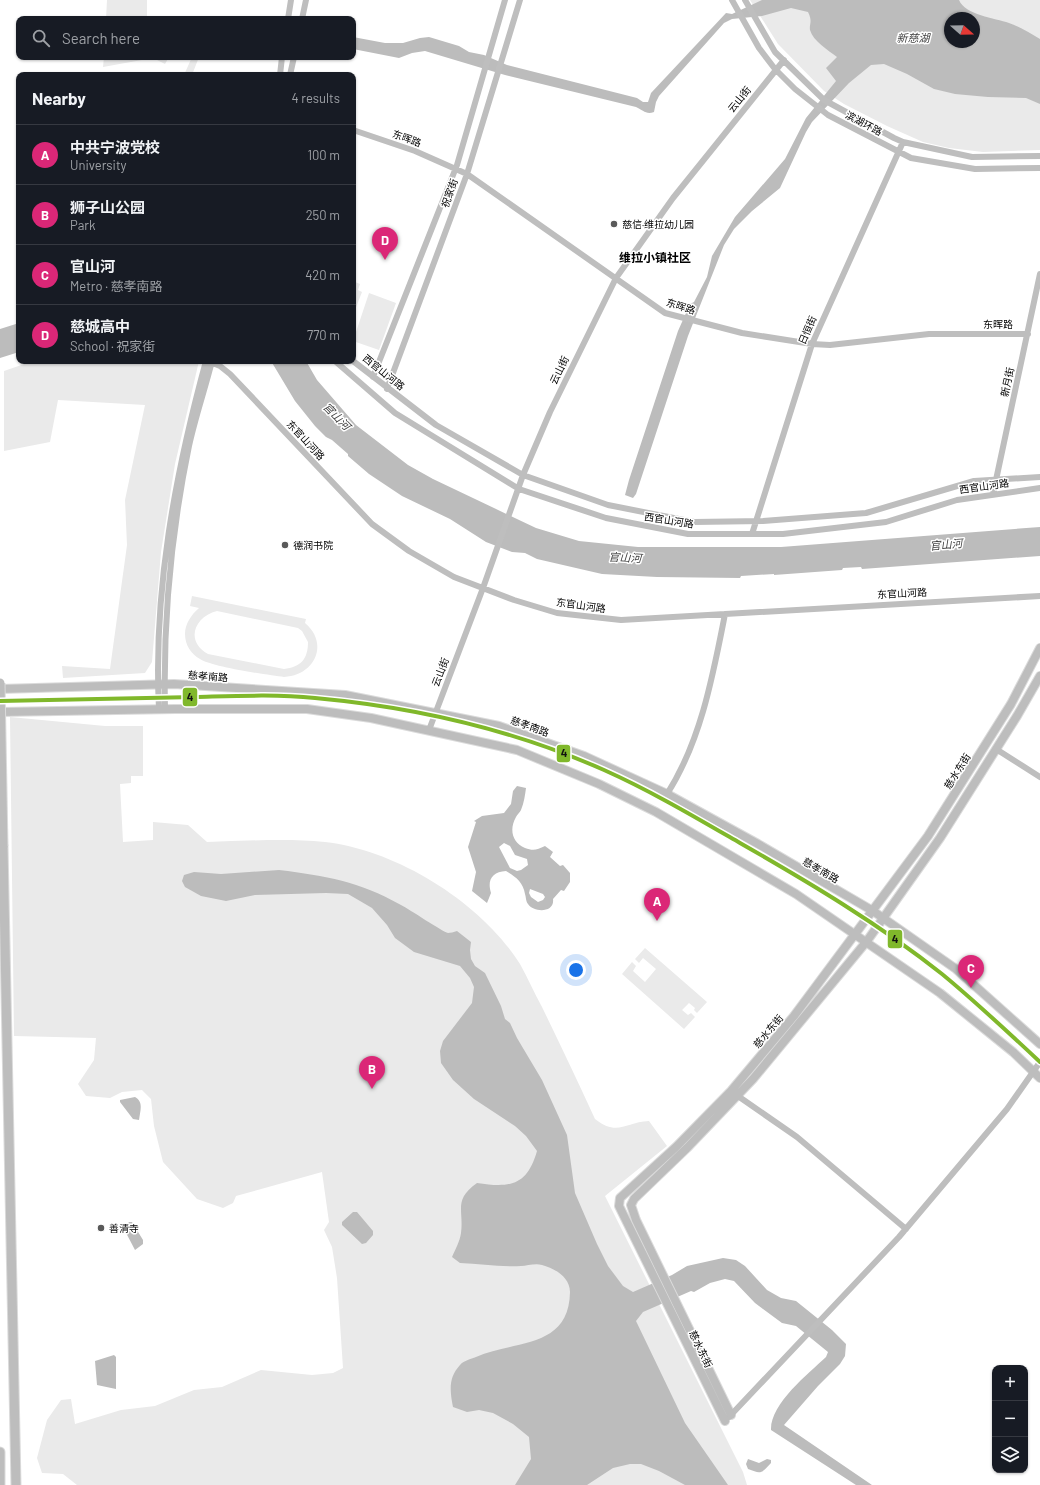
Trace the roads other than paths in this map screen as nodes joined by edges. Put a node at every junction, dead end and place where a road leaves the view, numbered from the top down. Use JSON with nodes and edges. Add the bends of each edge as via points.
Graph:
{"nodes":[{"id":1,"x":291,"y":0,"type":"edge"},
{"id":2,"x":306,"y":0,"type":"edge"},
{"id":3,"x":505,"y":0,"type":"edge"},
{"id":4,"x":520,"y":0,"type":"edge"},
{"id":5,"x":732,"y":0,"type":"edge"},
{"id":6,"x":745,"y":0,"type":"edge"},
{"id":7,"x":288,"y":16,"type":"edge"},
{"id":8,"x":303,"y":16,"type":"edge"},
{"id":9,"x":282,"y":60,"type":"edge"},
{"id":10,"x":293,"y":60,"type":"edge"},
{"id":11,"x":784,"y":60,"type":"junction"},
{"id":12,"x":775,"y":69,"type":"junction"},
{"id":13,"x":280,"y":72,"type":"edge"},
{"id":14,"x":291,"y":72,"type":"edge"},
{"id":15,"x":356,"y":131,"type":"edge"},
{"id":16,"x":903,"y":142,"type":"junction"},
{"id":17,"x":898,"y":153,"type":"junction"},
{"id":18,"x":1040,"y":156,"type":"edge"},
{"id":19,"x":1040,"y":168,"type":"edge"},
{"id":20,"x":455,"y":169,"type":"junction"},
{"id":21,"x":467,"y":174,"type":"junction"},
{"id":22,"x":1040,"y":274,"type":"edge"},
{"id":23,"x":616,"y":278,"type":"junction"},
{"id":24,"x":1028,"y":334,"type":"junction"},
{"id":25,"x":812,"y":344,"type":"junction"},
{"id":26,"x":356,"y":363,"type":"edge"},
{"id":27,"x":209,"y":364,"type":"edge"},
{"id":28,"x":215,"y":364,"type":"edge"},
{"id":29,"x":339,"y":364,"type":"edge"},
{"id":30,"x":373,"y":377,"type":"junction"},
{"id":31,"x":387,"y":389,"type":"junction"},
{"id":32,"x":523,"y":475,"type":"junction"},
{"id":33,"x":1040,"y":477,"type":"edge"},
{"id":34,"x":996,"y":480,"type":"junction"},
{"id":35,"x":1040,"y":488,"type":"edge"},
{"id":36,"x":519,"y":489,"type":"junction"},
{"id":37,"x":994,"y":494,"type":"junction"},
{"id":38,"x":756,"y":521,"type":"junction"},
{"id":39,"x":752,"y":534,"type":"junction"},
{"id":40,"x":483,"y":588,"type":"junction"},
{"id":41,"x":1040,"y":596,"type":"edge"},
{"id":42,"x":725,"y":614,"type":"junction"},
{"id":43,"x":1040,"y":648,"type":"edge"},
{"id":44,"x":1040,"y":676,"type":"edge"},
{"id":45,"x":0,"y":683,"type":"edge"},
{"id":46,"x":161,"y":684,"type":"junction"},
{"id":47,"x":0,"y":689,"type":"edge"},
{"id":48,"x":162,"y":709,"type":"junction"},
{"id":49,"x":0,"y":712,"type":"edge"},
{"id":50,"x":435,"y":713,"type":"junction"},
{"id":51,"x":428,"y":730,"type":"junction"},
{"id":52,"x":996,"y":749,"type":"junction"},
{"id":53,"x":1040,"y":777,"type":"edge"},
{"id":54,"x":668,"y":794,"type":"junction"},
{"id":55,"x":873,"y":912,"type":"junction"},
{"id":56,"x":884,"y":918,"type":"junction"},
{"id":57,"x":856,"y":934,"type":"junction"},
{"id":58,"x":867,"y":941,"type":"junction"},
{"id":59,"x":1040,"y":1044,"type":"edge"},
{"id":60,"x":1040,"y":1062,"type":"edge"},
{"id":61,"x":1033,"y":1072,"type":"junction"},
{"id":62,"x":1040,"y":1078,"type":"edge"},
{"id":63,"x":734,"y":1093,"type":"junction"},
{"id":64,"x":906,"y":1229,"type":"junction"},
{"id":65,"x":728,"y":1418,"type":"junction"},
{"id":66,"x":0,"y":1452,"type":"edge"},
{"id":67,"x":0,"y":1485,"type":"edge"},
{"id":68,"x":16,"y":1485,"type":"edge"}],
"edges":[{"from":1,"to":7,"type":"street"},
{"from":2,"to":8,"type":"street"},
{"from":3,"to":20,"type":"street","name":"祝家街"},
{"from":4,"to":21,"type":"street","name":"祝家街"},
{"from":5,"to":12,"type":"street","name":"滨湖环路","via":[[759,48]]},
{"from":6,"to":11,"type":"street","name":"滨湖环路","via":[[775,52]]},
{"from":9,"to":13,"type":"street"},
{"from":10,"to":14,"type":"street"},
{"from":11,"to":12,"type":"street","name":"云山街"},
{"from":11,"to":16,"type":"street","name":"滨湖环路","via":[[824,100]]},
{"from":12,"to":17,"type":"street","name":"滨湖环路","via":[[828,115]]},
{"from":12,"to":23,"type":"street","name":"云山街","via":[[669,203]]},
{"from":15,"to":20,"type":"street","name":"东晖路","via":[[415,151]]},
{"from":16,"to":17,"type":"street","name":"日恒街"},
{"from":16,"to":18,"type":"street","name":"滨湖环路","via":[[972,157]]},
{"from":17,"to":19,"type":"street","name":"滨湖环路","via":[[911,158],[975,169]]},
{"from":17,"to":25,"type":"street","name":"日恒街"},
{"from":20,"to":21,"type":"street","name":"东晖路"},
{"from":20,"to":30,"type":"street","name":"祝家街"},
{"from":21,"to":23,"type":"street","name":"东晖路"},
{"from":21,"to":31,"type":"street","name":"祝家街"},
{"from":22,"to":24,"type":"street","name":"新月街"},
{"from":23,"to":25,"type":"street","name":"东晖路","via":[[665,313],[742,333]]},
{"from":23,"to":32,"type":"street","name":"云山街","via":[[550,412]]},
{"from":24,"to":25,"type":"street","name":"东晖路","via":[[929,334],[830,345]]},
{"from":24,"to":34,"type":"street","name":"新月街"},
{"from":25,"to":38,"type":"street","name":"日恒街"},
{"from":26,"to":30,"type":"street","name":"西官山河路"},
{"from":27,"to":46,"type":"street","via":[[190,445],[174,534]]},
{"from":28,"to":40,"type":"street","name":"东官山河路","via":[[230,374],[372,524],[447,574]]},
{"from":29,"to":36,"type":"street","name":"西官山河路","via":[[395,412]]},
{"from":30,"to":31,"type":"street","name":"西官山河路"},
{"from":31,"to":32,"type":"street","name":"西官山河路","via":[[436,425]]},
{"from":32,"to":36,"type":"street","name":"云山街"},
{"from":32,"to":38,"type":"street","name":"西官山河路","via":[[608,506],[656,516],[694,522]]},
{"from":33,"to":34,"type":"street","name":"西官山河路"},
{"from":34,"to":37,"type":"street","name":"新月街"},
{"from":34,"to":38,"type":"street","name":"西官山河路","via":[[974,481],[866,513]]},
{"from":35,"to":37,"type":"street","name":"西官山河路"},
{"from":36,"to":39,"type":"street","name":"西官山河路","via":[[606,518],[688,534]]},
{"from":36,"to":40,"type":"street","name":"云山街"},
{"from":37,"to":39,"type":"street","name":"西官山河路","via":[[957,500],[886,522],[783,534]]},
{"from":38,"to":39,"type":"street","name":"日恒街"},
{"from":40,"to":42,"type":"street","name":"东官山河路","via":[[556,613],[621,620]]},
{"from":40,"to":50,"type":"street","name":"云山街"},
{"from":41,"to":42,"type":"street","name":"东官山河路"},
{"from":42,"to":54,"type":"street","via":[[707,695],[691,747]]},
{"from":43,"to":55,"type":"main road","name":"慈水东街","via":[[1011,704],[928,836]]},
{"from":44,"to":52,"type":"main road","name":"慈水东街"},
{"from":45,"to":68,"type":"highway","bridge":true},
{"from":46,"to":47,"type":"main road","name":"慈孝南路"},
{"from":46,"to":48,"type":"street"},
{"from":46,"to":50,"type":"main road","name":"慈孝南路","via":[[345,695]]},
{"from":48,"to":49,"type":"main road"},
{"from":48,"to":51,"type":"main road","via":[[307,709],[371,718]]},
{"from":50,"to":51,"type":"street","name":"云山街"},
{"from":50,"to":54,"type":"main road","name":"慈孝南路","via":[[499,726],[584,756]]},
{"from":51,"to":57,"type":"main road","via":[[517,750],[614,791],[656,812],[776,882]]},
{"from":52,"to":53,"type":"street"},
{"from":52,"to":56,"type":"main road","name":"慈水东街","via":[[940,838]]},
{"from":54,"to":55,"type":"main road","name":"慈孝南路"},
{"from":55,"to":56,"type":"main road","name":"慈孝南路"},
{"from":55,"to":57,"type":"main road","name":"慈水东街"},
{"from":56,"to":58,"type":"main road","name":"慈水东街"},
{"from":56,"to":59,"type":"main road","name":"慈孝南路","via":[[956,969]]},
{"from":57,"to":58,"type":"main road"},
{"from":57,"to":63,"type":"main road","name":"慈水东街"},
{"from":58,"to":61,"type":"main road","via":[[940,993],[1013,1052]]},
{"from":58,"to":63,"type":"main road","name":"慈水东街","via":[[753,1079]]},
{"from":60,"to":61,"type":"street"},
{"from":61,"to":62,"type":"main road"},
{"from":61,"to":64,"type":"street","via":[[1007,1109]]},
{"from":63,"to":64,"type":"street","via":[[797,1137]]},
{"from":63,"to":65,"type":"main road","name":"慈水东街","via":[[631,1205]]},
{"from":63,"to":65,"type":"main road","name":"慈水东街","via":[[628,1189],[620,1198],[619,1206]]},
{"from":64,"to":65,"type":"street"},
{"from":66,"to":67,"type":"highway"}]}
